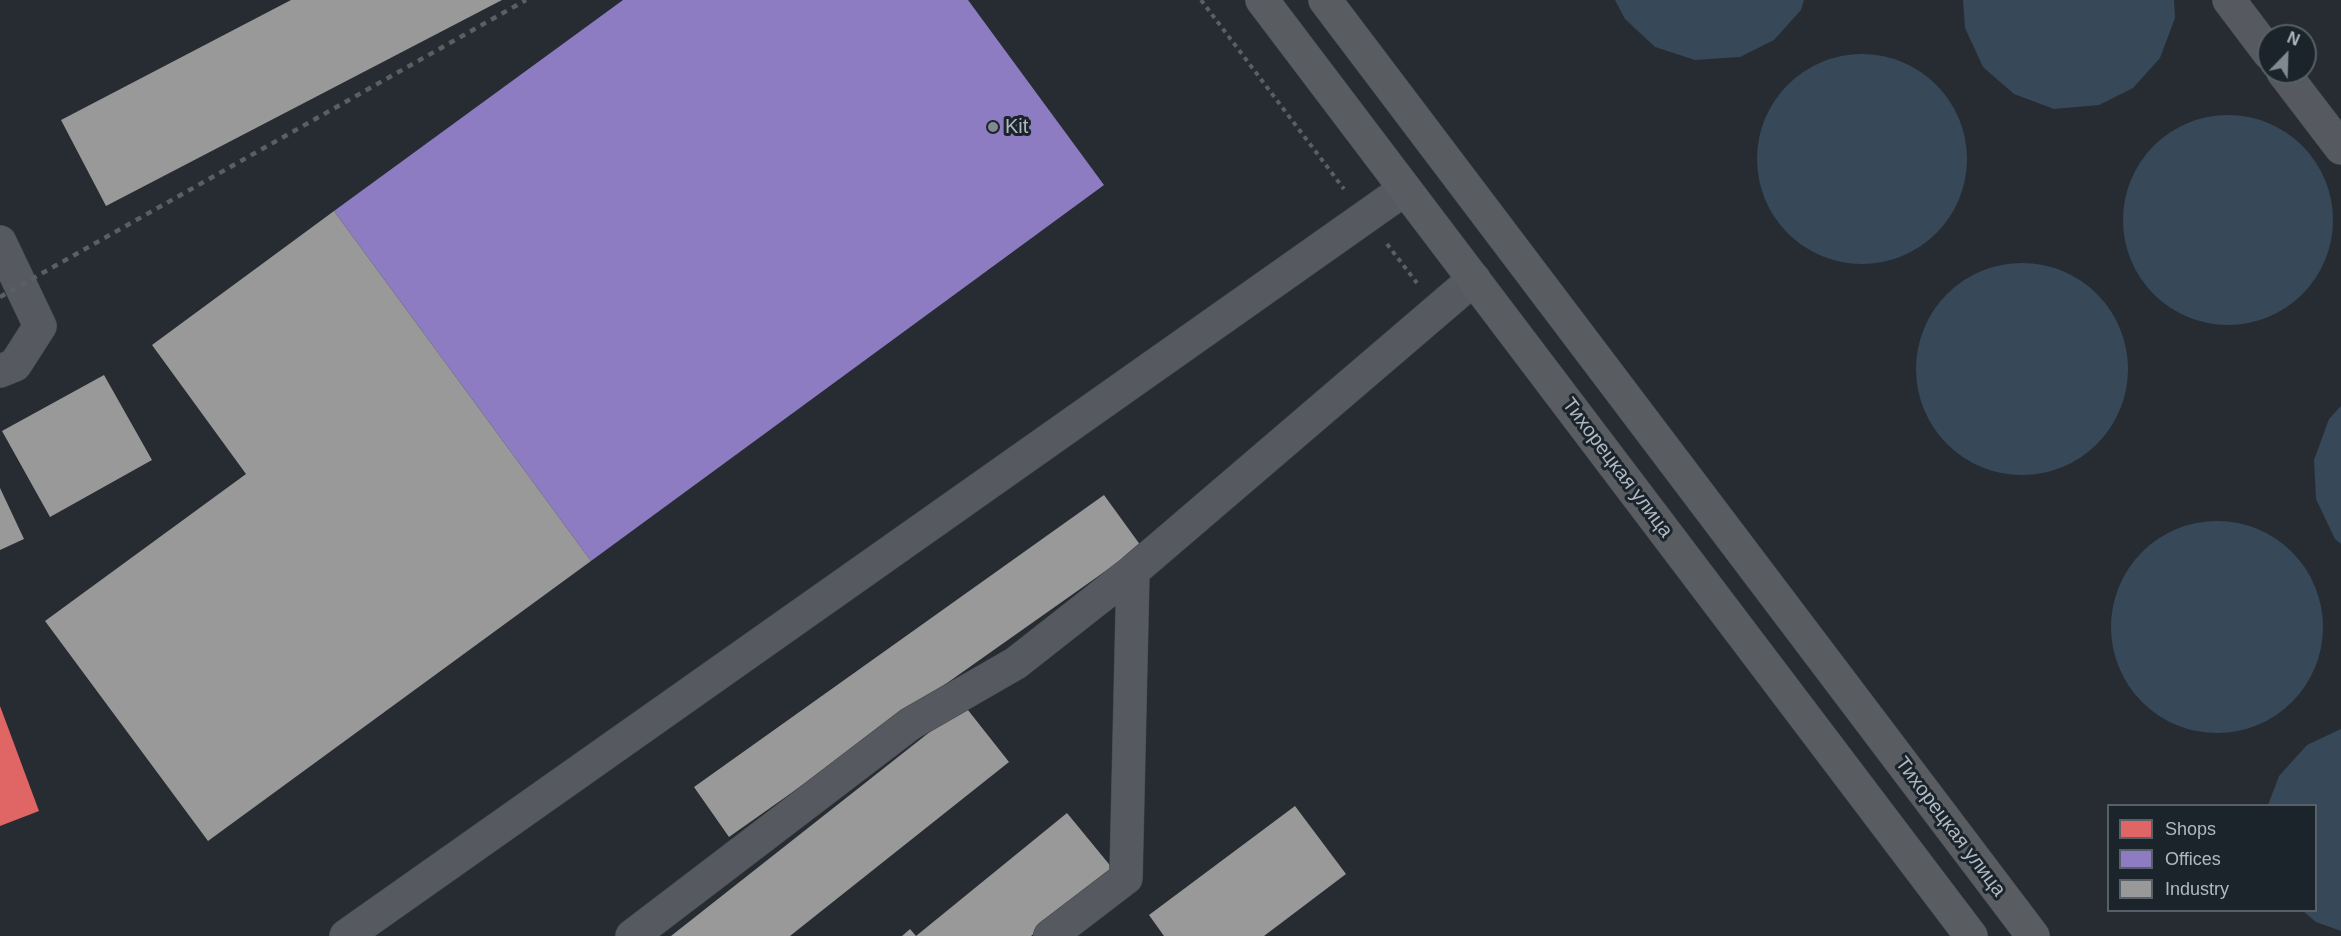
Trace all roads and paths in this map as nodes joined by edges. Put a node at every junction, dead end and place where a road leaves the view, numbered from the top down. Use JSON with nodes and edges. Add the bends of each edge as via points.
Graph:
{"nodes":[{"id":1,"x":1201,"y":0,"type":"edge"},
{"id":2,"x":1262,"y":0,"type":"edge"},
{"id":3,"x":1325,"y":0,"type":"edge"},
{"id":4,"x":2229,"y":0,"type":"edge"},
{"id":5,"x":2257,"y":37,"type":"edge"},
{"id":6,"x":2292,"y":84,"type":"edge"},
{"id":7,"x":2341,"y":148,"type":"edge"},
{"id":8,"x":1405,"y":189,"type":"junction"},
{"id":9,"x":1365,"y":217,"type":"junction"},
{"id":10,"x":0,"y":242,"type":"edge"},
{"id":11,"x":1474,"y":279,"type":"junction"},
{"id":12,"x":1438,"y":309,"type":"junction"},
{"id":13,"x":0,"y":371,"type":"edge"},
{"id":14,"x":1133,"y":571,"type":"junction"},
{"id":15,"x":346,"y":936,"type":"edge"},
{"id":16,"x":632,"y":936,"type":"edge"},
{"id":17,"x":1050,"y":936,"type":"edge"},
{"id":18,"x":1971,"y":936,"type":"edge"},
{"id":19,"x":2033,"y":936,"type":"edge"}],
"edges":[{"from":1,"to":9,"type":"path"},
{"from":2,"to":8,"type":"main road","name":"Тихорецкая улица"},
{"from":3,"to":19,"type":"main road","name":"Тихорецкая улица"},
{"from":4,"to":5,"type":"lane"},
{"from":6,"to":7,"type":"lane"},
{"from":8,"to":9,"type":"lane"},
{"from":8,"to":11,"type":"main road","name":"Тихорецкая улица"},
{"from":9,"to":12,"type":"path"},
{"from":9,"to":15,"type":"lane"},
{"from":10,"to":13,"type":"lane","via":[[40,326],[15,364]]},
{"from":11,"to":12,"type":"lane"},
{"from":11,"to":18,"type":"main road","name":"Тихорецкая улица"},
{"from":12,"to":14,"type":"lane"},
{"from":14,"to":16,"type":"lane","via":[[1016,663],[910,724]]},
{"from":14,"to":17,"type":"lane","via":[[1126,878]]}]}
